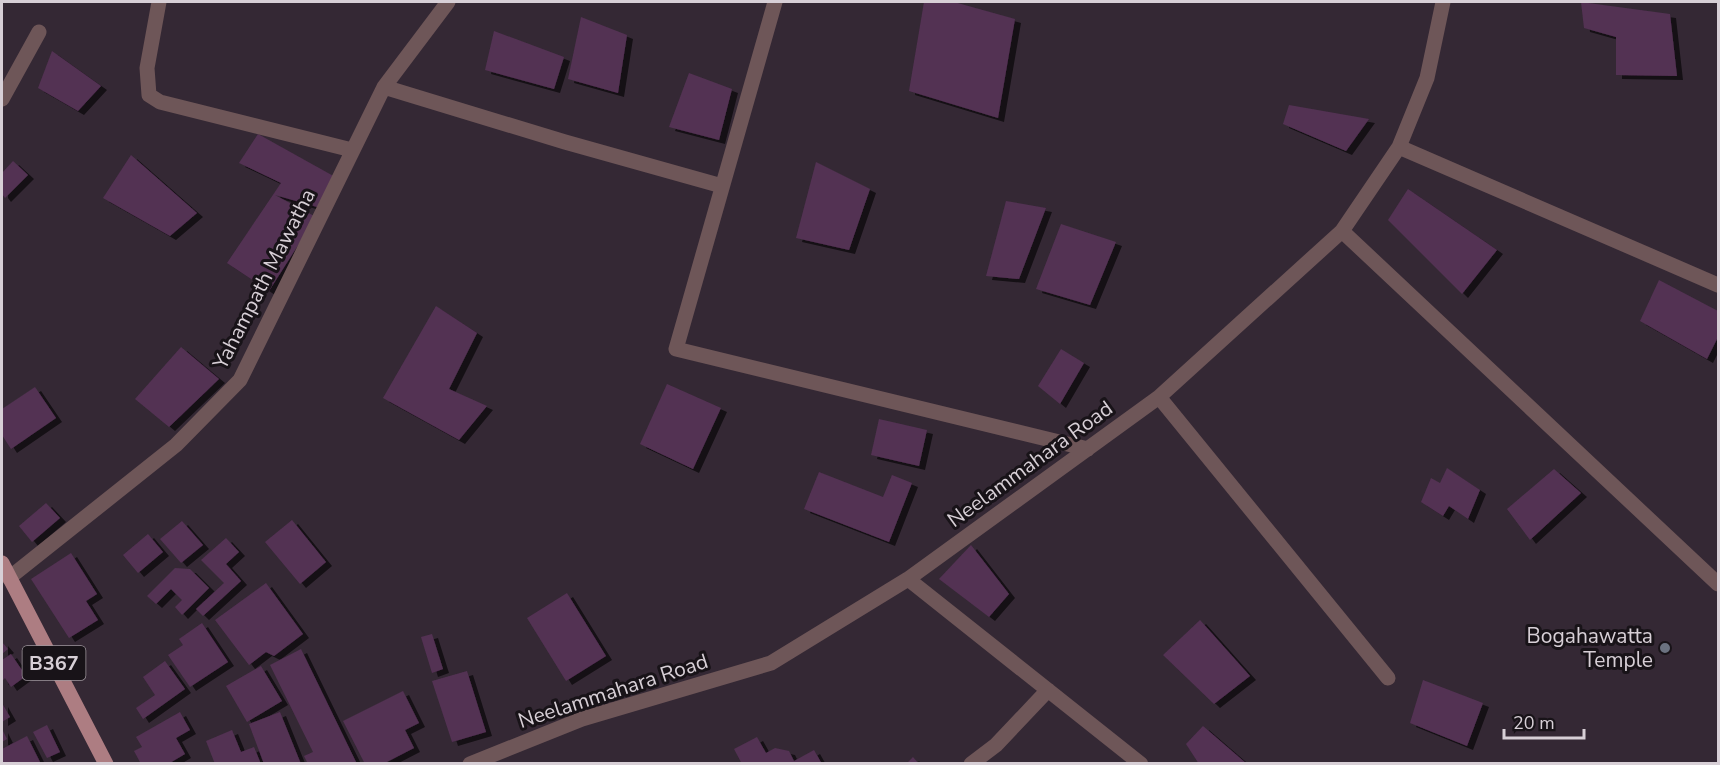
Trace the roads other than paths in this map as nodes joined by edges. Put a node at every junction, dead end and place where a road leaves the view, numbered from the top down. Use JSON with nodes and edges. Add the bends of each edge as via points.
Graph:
{"nodes":[{"id":1,"x":159,"y":2,"type":"edge"},
{"id":2,"x":448,"y":2,"type":"edge"},
{"id":3,"x":775,"y":2,"type":"edge"},
{"id":4,"x":1443,"y":2,"type":"edge"},
{"id":5,"x":39,"y":32,"type":"dead end"},
{"id":6,"x":384,"y":87,"type":"junction"},
{"id":7,"x":2,"y":99,"type":"edge"},
{"id":8,"x":1399,"y":147,"type":"junction"},
{"id":9,"x":351,"y":150,"type":"junction"},
{"id":10,"x":722,"y":186,"type":"junction"},
{"id":11,"x":1342,"y":231,"type":"junction"},
{"id":12,"x":1719,"y":285,"type":"edge"},
{"id":13,"x":1159,"y":397,"type":"junction"},
{"id":14,"x":1088,"y":448,"type":"junction"},
{"id":15,"x":2,"y":563,"type":"edge"},
{"id":16,"x":9,"y":578,"type":"junction"},
{"id":17,"x":908,"y":579,"type":"junction"},
{"id":18,"x":1719,"y":584,"type":"edge"},
{"id":19,"x":1388,"y":678,"type":"dead end"},
{"id":20,"x":1048,"y":690,"type":"junction"},
{"id":21,"x":106,"y":764,"type":"edge"},
{"id":22,"x":470,"y":764,"type":"edge"},
{"id":23,"x":971,"y":764,"type":"edge"},
{"id":24,"x":1141,"y":764,"type":"edge"}],
"edges":[{"from":1,"to":9,"type":"street","via":[[147,68],[149,95],[160,102]]},
{"from":2,"to":6,"type":"street","name":"Yahampath Mawatha"},
{"from":3,"to":10,"type":"street"},
{"from":4,"to":8,"type":"street","name":"Neelammahara Road","via":[[1427,78]]},
{"from":5,"to":7,"type":"street"},
{"from":6,"to":9,"type":"street","name":"Yahampath Mawatha"},
{"from":6,"to":10,"type":"street"},
{"from":8,"to":11,"type":"street","name":"Neelammahara Road"},
{"from":8,"to":12,"type":"street"},
{"from":9,"to":16,"type":"street","name":"Yahampath Mawatha","via":[[240,380],[176,445]]},
{"from":10,"to":14,"type":"street","via":[[676,349]]},
{"from":11,"to":13,"type":"street","name":"Neelammahara Road"},
{"from":11,"to":18,"type":"street"},
{"from":13,"to":14,"type":"street","name":"Neelammahara Road"},
{"from":13,"to":19,"type":"street"},
{"from":14,"to":17,"type":"street","name":"Neelammahara Road"},
{"from":15,"to":16,"type":"main road","number":"B367"},
{"from":16,"to":21,"type":"main road","number":"B367"},
{"from":17,"to":20,"type":"street"},
{"from":17,"to":22,"type":"street","name":"Neelammahara Road","via":[[771,663],[582,719]]},
{"from":20,"to":23,"type":"street","via":[[996,746]]},
{"from":20,"to":24,"type":"street"}]}
